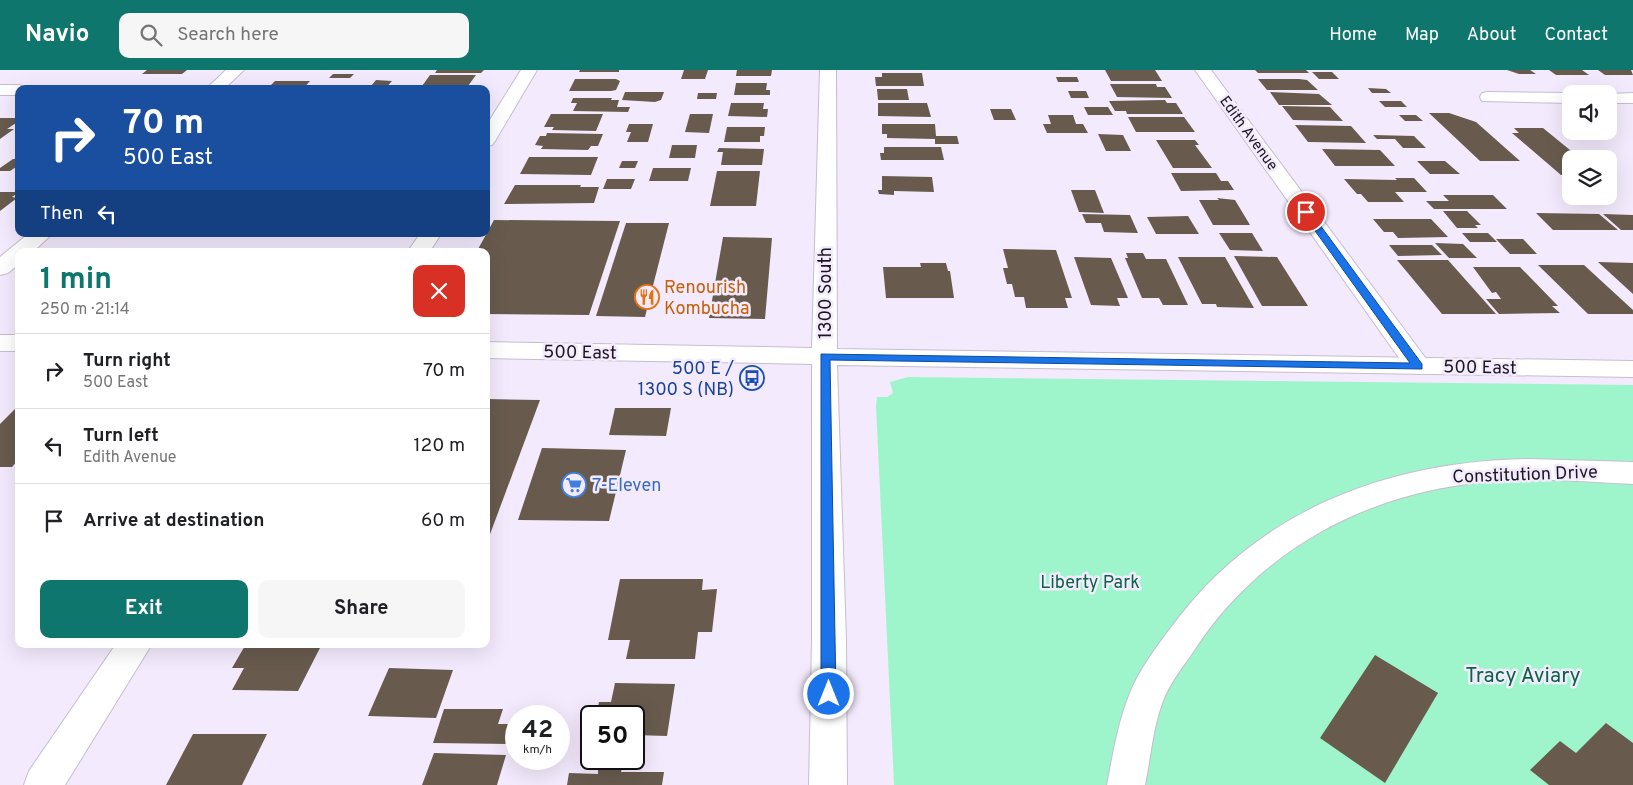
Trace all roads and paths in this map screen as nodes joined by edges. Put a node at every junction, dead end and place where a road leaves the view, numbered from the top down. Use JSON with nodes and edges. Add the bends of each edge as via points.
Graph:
{"nodes":[{"id":1,"x":236,"y":70,"type":"edge"},
{"id":2,"x":529,"y":70,"type":"edge"},
{"id":3,"x":828,"y":70,"type":"edge"},
{"id":4,"x":1203,"y":70,"type":"edge"},
{"id":5,"x":219,"y":85,"type":"edge"},
{"id":6,"x":0,"y":90,"type":"edge"},
{"id":7,"x":15,"y":90,"type":"edge"},
{"id":8,"x":1488,"y":97,"type":"dead end"},
{"id":9,"x":1562,"y":98,"type":"edge"},
{"id":10,"x":1617,"y":98,"type":"edge"},
{"id":11,"x":1633,"y":98,"type":"edge"},
{"id":12,"x":490,"y":134,"type":"edge"},
{"id":13,"x":38,"y":237,"type":"edge"},
{"id":14,"x":428,"y":237,"type":"edge"},
{"id":15,"x":25,"y":248,"type":"edge"},
{"id":16,"x":421,"y":248,"type":"edge"},
{"id":17,"x":15,"y":256,"type":"edge"},
{"id":18,"x":0,"y":268,"type":"edge"},
{"id":19,"x":0,"y":343,"type":"edge"},
{"id":20,"x":15,"y":343,"type":"edge"},
{"id":21,"x":490,"y":350,"type":"edge"},
{"id":22,"x":824,"y":356,"type":"junction"},
{"id":23,"x":1418,"y":366,"type":"junction"},
{"id":24,"x":1633,"y":369,"type":"edge"},
{"id":25,"x":1633,"y":472,"type":"edge"},
{"id":26,"x":132,"y":648,"type":"edge"},
{"id":27,"x":43,"y":785,"type":"edge"},
{"id":28,"x":828,"y":785,"type":"edge"},
{"id":29,"x":1126,"y":785,"type":"edge"}],
"edges":[{"from":1,"to":5,"type":"street"},
{"from":2,"to":12,"type":"street"},
{"from":3,"to":22,"type":"street","name":"1300 South"},
{"from":4,"to":23,"type":"street","name":"Edith Avenue"},
{"from":6,"to":7,"type":"street"},
{"from":8,"to":9,"type":"street"},
{"from":10,"to":11,"type":"street"},
{"from":13,"to":15,"type":"street"},
{"from":14,"to":16,"type":"street"},
{"from":17,"to":18,"type":"street"},
{"from":19,"to":20,"type":"street"},
{"from":21,"to":22,"type":"street","name":"500 East"},
{"from":22,"to":23,"type":"street","name":"500 East"},
{"from":22,"to":28,"type":"street","name":"1300 South","via":[[829,610]]},
{"from":23,"to":24,"type":"street","name":"500 East"},
{"from":25,"to":29,"type":"street","name":"Constitution Drive","via":[[1468,473],[1428,480],[1385,490],[1331,510],[1272,543],[1218,590],[1182,636],[1153,684],[1148,693]]},
{"from":26,"to":27,"type":"street"}]}
